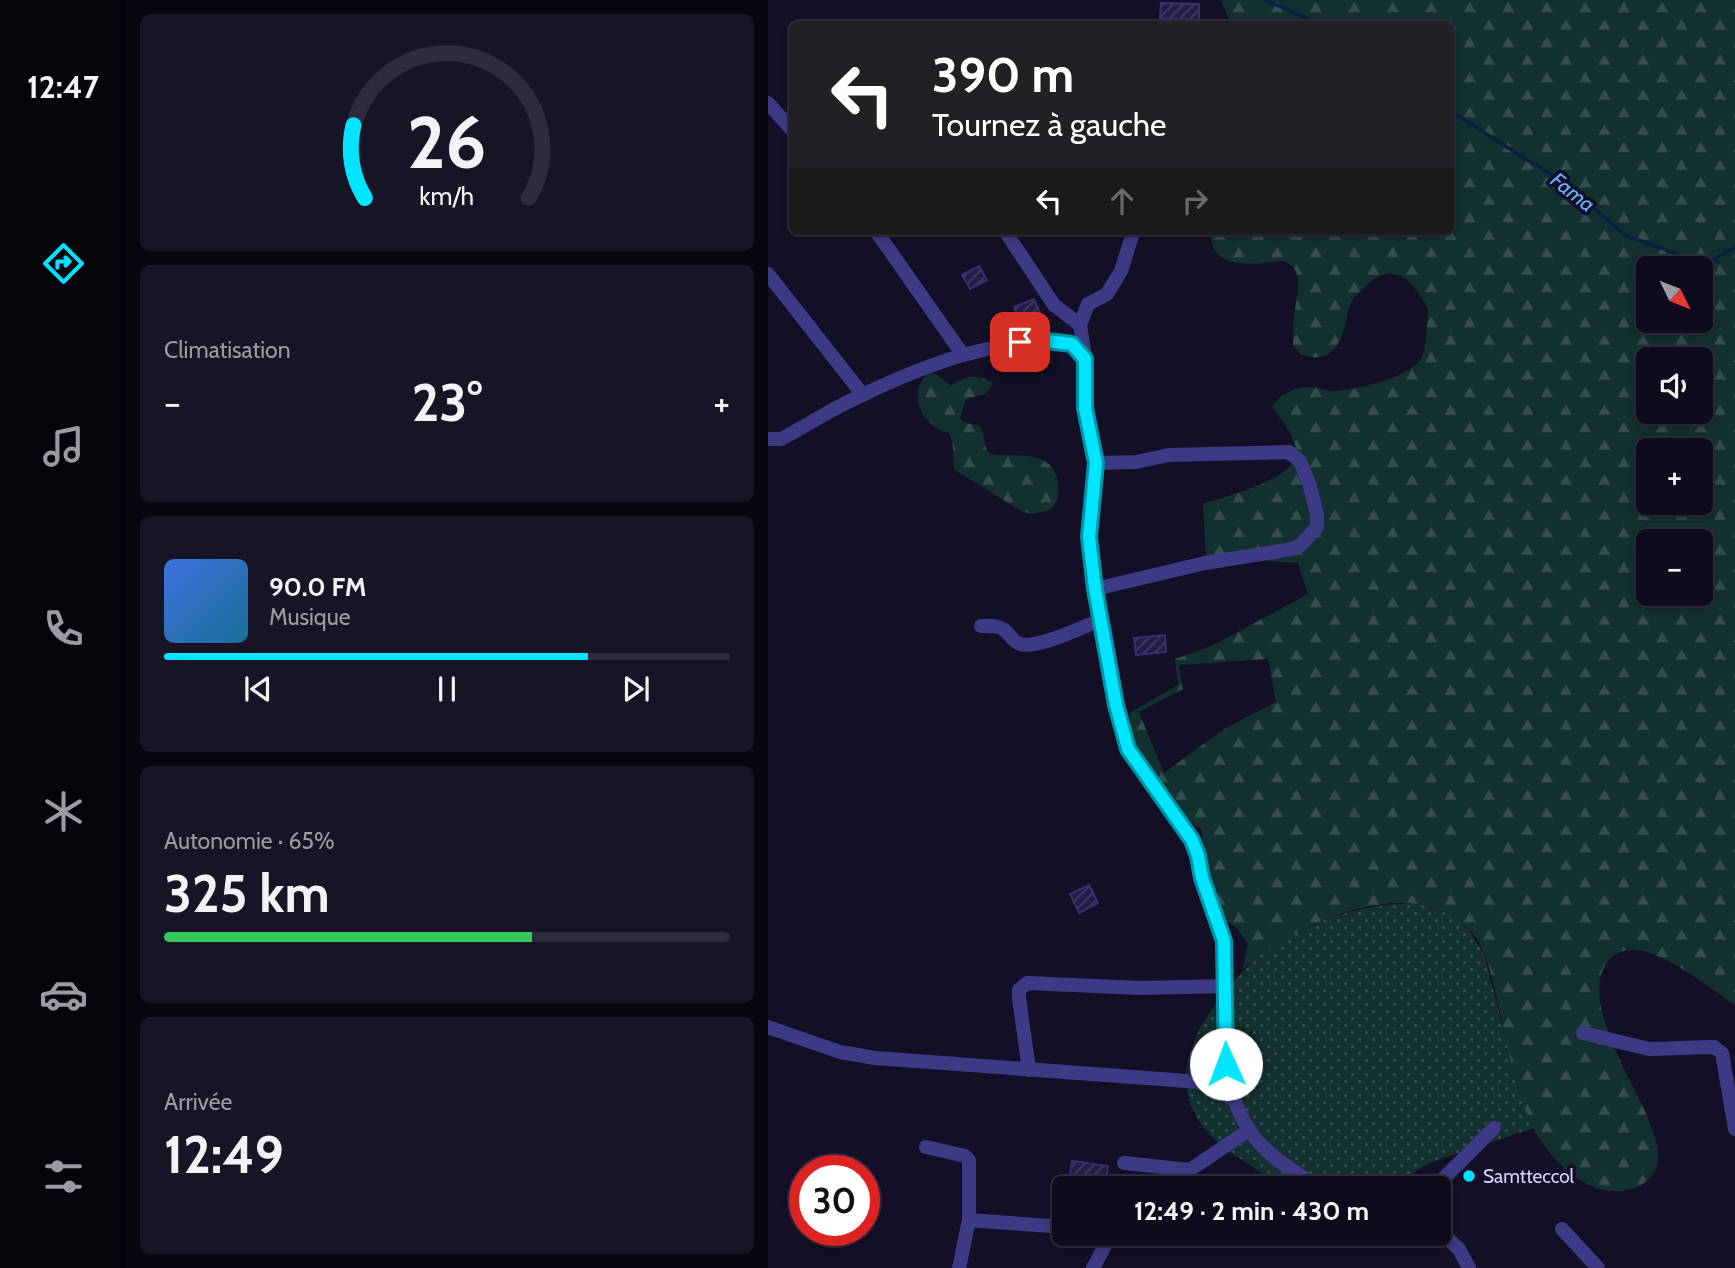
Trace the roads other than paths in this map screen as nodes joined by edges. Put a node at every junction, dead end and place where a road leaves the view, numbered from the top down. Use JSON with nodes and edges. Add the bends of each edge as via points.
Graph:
{"nodes":[{"id":1,"x":768,"y":103,"type":"edge"},
{"id":2,"x":789,"y":127,"type":"edge"},
{"id":3,"x":879,"y":235,"type":"edge"},
{"id":4,"x":1008,"y":235,"type":"edge"},
{"id":5,"x":1132,"y":235,"type":"edge"},
{"id":6,"x":768,"y":274,"type":"edge"},
{"id":7,"x":1080,"y":325,"type":"junction"},
{"id":8,"x":963,"y":355,"type":"junction"},
{"id":9,"x":1085,"y":359,"type":"junction"},
{"id":10,"x":863,"y":395,"type":"junction"},
{"id":11,"x":768,"y":439,"type":"edge"},
{"id":12,"x":1096,"y":463,"type":"junction"},
{"id":13,"x":1095,"y":589,"type":"junction"},
{"id":14,"x":1100,"y":620,"type":"junction"},
{"id":15,"x":981,"y":626,"type":"dead end"},
{"id":16,"x":1226,"y":986,"type":"junction"},
{"id":17,"x":768,"y":1027,"type":"edge"},
{"id":18,"x":1583,"y":1033,"type":"dead end"},
{"id":19,"x":1029,"y":1070,"type":"junction"},
{"id":20,"x":1228,"y":1084,"type":"junction"},
{"id":21,"x":1733,"y":1108,"type":"edge"},
{"id":22,"x":1494,"y":1128,"type":"dead end"},
{"id":23,"x":1735,"y":1129,"type":"edge"},
{"id":24,"x":1249,"y":1130,"type":"junction"},
{"id":25,"x":926,"y":1147,"type":"dead end"},
{"id":26,"x":1124,"y":1163,"type":"dead end"},
{"id":27,"x":1190,"y":1170,"type":"junction"},
{"id":28,"x":1181,"y":1176,"type":"edge"},
{"id":29,"x":1300,"y":1176,"type":"edge"},
{"id":30,"x":1446,"y":1176,"type":"edge"},
{"id":31,"x":969,"y":1220,"type":"junction"},
{"id":32,"x":1052,"y":1226,"type":"edge"},
{"id":33,"x":1562,"y":1229,"type":"dead end"},
{"id":34,"x":1451,"y":1242,"type":"edge"},
{"id":35,"x":1105,"y":1246,"type":"edge"},
{"id":36,"x":959,"y":1268,"type":"edge"},
{"id":37,"x":1093,"y":1268,"type":"edge"},
{"id":38,"x":1469,"y":1268,"type":"edge"},
{"id":39,"x":1599,"y":1268,"type":"edge"}],
"edges":[{"from":1,"to":2,"type":"street"},
{"from":3,"to":8,"type":"street"},
{"from":4,"to":7,"type":"street","via":[[1054,305]]},
{"from":5,"to":7,"type":"street","via":[[1121,271],[1107,294],[1088,304]]},
{"from":6,"to":10,"type":"street"},
{"from":7,"to":9,"type":"street"},
{"from":8,"to":9,"type":"street","via":[[1047,341],[1072,344]]},
{"from":8,"to":10,"type":"street"},
{"from":9,"to":12,"type":"street","via":[[1085,408]]},
{"from":10,"to":11,"type":"street","via":[[781,439]]},
{"from":12,"to":13,"type":"street","via":[[1089,537]]},
{"from":12,"to":13,"type":"street","via":[[1169,455],[1289,452],[1300,461],[1310,486],[1318,527],[1292,549],[1205,562]]},
{"from":13,"to":14,"type":"street"},
{"from":14,"to":15,"type":"street","via":[[1025,645],[997,626]]},
{"from":14,"to":16,"type":"street","via":[[1128,749],[1186,831],[1198,856],[1224,941]]},
{"from":16,"to":19,"type":"street","via":[[1027,983],[1019,990],[1019,998]]},
{"from":16,"to":20,"type":"street"},
{"from":17,"to":19,"type":"street","via":[[840,1052],[875,1058]]},
{"from":18,"to":21,"type":"street","via":[[1649,1049],[1719,1049]]},
{"from":19,"to":20,"type":"street"},
{"from":20,"to":24,"type":"street"},
{"from":21,"to":23,"type":"street"},
{"from":22,"to":30,"type":"street"},
{"from":24,"to":27,"type":"street"},
{"from":24,"to":29,"type":"street"},
{"from":25,"to":31,"type":"street","via":[[969,1160]]},
{"from":26,"to":27,"type":"street"},
{"from":27,"to":28,"type":"street"},
{"from":31,"to":32,"type":"street"},
{"from":31,"to":36,"type":"street"},
{"from":33,"to":39,"type":"street"},
{"from":34,"to":38,"type":"street"},
{"from":35,"to":37,"type":"street"}]}
